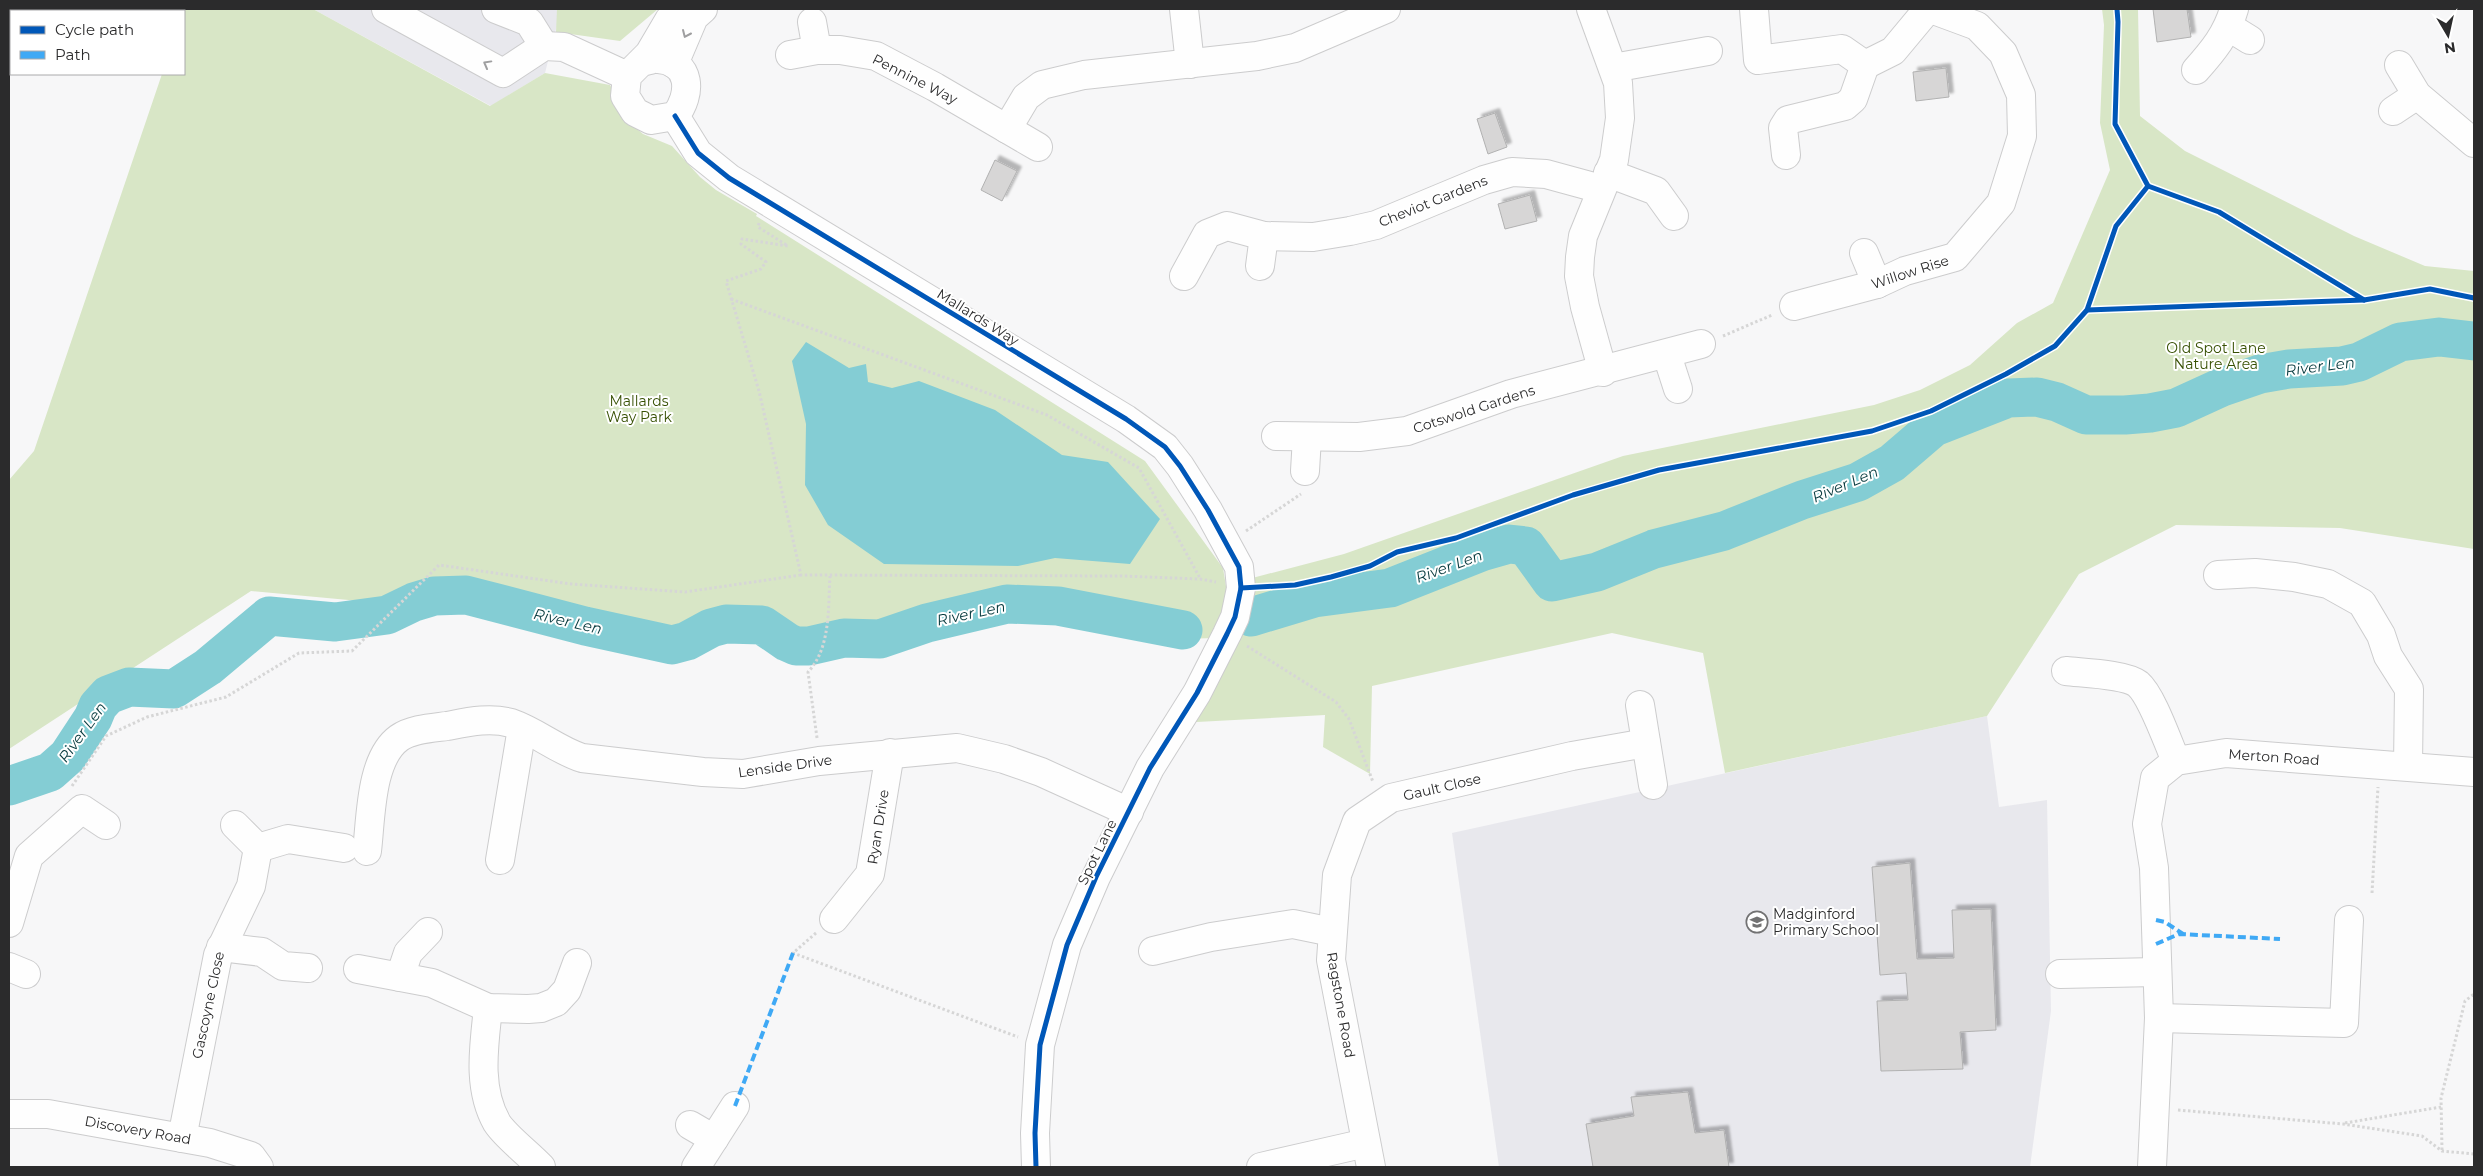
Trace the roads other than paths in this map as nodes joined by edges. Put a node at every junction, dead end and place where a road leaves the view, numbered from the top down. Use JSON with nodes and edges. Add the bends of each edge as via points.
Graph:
{"nodes":[{"id":1,"x":386,"y":9,"type":"edge"},
{"id":2,"x":496,"y":9,"type":"edge"},
{"id":3,"x":679,"y":9,"type":"edge"},
{"id":4,"x":702,"y":9,"type":"edge"},
{"id":5,"x":1184,"y":9,"type":"edge"},
{"id":6,"x":1386,"y":9,"type":"edge"},
{"id":7,"x":1591,"y":9,"type":"edge"},
{"id":8,"x":1754,"y":9,"type":"edge"},
{"id":9,"x":1930,"y":9,"type":"edge"},
{"id":10,"x":812,"y":22,"type":"dead end"},
{"id":11,"x":2238,"y":25,"type":"edge"},
{"id":12,"x":544,"y":46,"type":"junction"},
{"id":13,"x":817,"y":50,"type":"junction"},
{"id":14,"x":1708,"y":51,"type":"dead end"},
{"id":15,"x":790,"y":55,"type":"dead end"},
{"id":16,"x":674,"y":64,"type":"junction"},
{"id":17,"x":1190,"y":64,"type":"junction"},
{"id":18,"x":1865,"y":65,"type":"junction"},
{"id":19,"x":2399,"y":65,"type":"dead end"},
{"id":20,"x":1613,"y":68,"type":"junction"},
{"id":21,"x":635,"y":69,"type":"junction"},
{"id":22,"x":2196,"y":70,"type":"dead end"},
{"id":23,"x":2417,"y":95,"type":"junction"},
{"id":24,"x":2393,"y":111,"type":"dead end"},
{"id":25,"x":675,"y":116,"type":"junction"},
{"id":26,"x":1007,"y":129,"type":"junction"},
{"id":27,"x":2474,"y":143,"type":"edge"},
{"id":28,"x":1038,"y":147,"type":"dead end"},
{"id":29,"x":1786,"y":155,"type":"dead end"},
{"id":30,"x":1604,"y":181,"type":"junction"},
{"id":31,"x":1674,"y":216,"type":"dead end"},
{"id":32,"x":1264,"y":236,"type":"junction"},
{"id":33,"x":1864,"y":253,"type":"dead end"},
{"id":34,"x":1260,"y":266,"type":"dead end"},
{"id":35,"x":1184,"y":276,"type":"dead end"},
{"id":36,"x":1877,"y":284,"type":"junction"},
{"id":37,"x":1794,"y":306,"type":"road end"},
{"id":38,"x":1702,"y":344,"type":"road end"},
{"id":39,"x":1667,"y":355,"type":"junction"},
{"id":40,"x":1603,"y":372,"type":"junction"},
{"id":41,"x":1678,"y":389,"type":"dead end"},
{"id":42,"x":1276,"y":436,"type":"dead end"},
{"id":43,"x":1306,"y":437,"type":"junction"},
{"id":44,"x":1306,"y":480,"type":"road end"},
{"id":45,"x":1236,"y":566,"type":"joint"},
{"id":46,"x":2218,"y":575,"type":"dead end"},
{"id":47,"x":2066,"y":671,"type":"dead end"},
{"id":48,"x":1640,"y":705,"type":"dead end"},
{"id":49,"x":522,"y":728,"type":"junction"},
{"id":50,"x":1646,"y":743,"type":"junction"},
{"id":51,"x":890,"y":753,"type":"junction"},
{"id":52,"x":2176,"y":761,"type":"junction"},
{"id":53,"x":2408,"y":766,"type":"junction"},
{"id":54,"x":2474,"y":772,"type":"edge"},
{"id":55,"x":1653,"y":785,"type":"dead end"},
{"id":56,"x":1129,"y":812,"type":"junction"},
{"id":57,"x":106,"y":825,"type":"dead end"},
{"id":58,"x":235,"y":825,"type":"dead end"},
{"id":59,"x":258,"y":848,"type":"junction"},
{"id":60,"x":500,"y":860,"type":"dead end"},
{"id":61,"x":834,"y":919,"type":"road end"},
{"id":62,"x":2350,"y":920,"type":"dead end"},
{"id":63,"x":9,"y":923,"type":"edge"},
{"id":64,"x":428,"y":932,"type":"dead end"},
{"id":65,"x":1332,"y":932,"type":"junction"},
{"id":66,"x":221,"y":947,"type":"junction"},
{"id":67,"x":1153,"y":951,"type":"dead end"},
{"id":68,"x":577,"y":963,"type":"dead end"},
{"id":69,"x":308,"y":968,"type":"dead end"},
{"id":70,"x":358,"y":969,"type":"dead end"},
{"id":71,"x":2157,"y":972,"type":"junction"},
{"id":72,"x":2060,"y":974,"type":"dead end"},
{"id":73,"x":400,"y":978,"type":"junction"},
{"id":74,"x":488,"y":1008,"type":"junction"},
{"id":75,"x":2159,"y":1018,"type":"junction"},
{"id":76,"x":735,"y":1106,"type":"dead end"},
{"id":77,"x":9,"y":1114,"type":"edge"},
{"id":78,"x":690,"y":1126,"type":"dead end"},
{"id":79,"x":182,"y":1138,"type":"junction"},
{"id":80,"x":714,"y":1139,"type":"junction"},
{"id":81,"x":1368,"y":1155,"type":"edge"},
{"id":82,"x":259,"y":1167,"type":"edge"},
{"id":83,"x":541,"y":1167,"type":"edge"},
{"id":84,"x":696,"y":1167,"type":"edge"},
{"id":85,"x":1036,"y":1167,"type":"edge"},
{"id":86,"x":1261,"y":1167,"type":"edge"},
{"id":87,"x":2152,"y":1167,"type":"edge"}],
"edges":[{"from":12,"to":1,"type":"street","one_way":true,"via":[[503,72]]},
{"from":2,"to":12,"type":"street","via":[[529,22]]},
{"from":3,"to":21,"type":"street"},
{"from":4,"to":16,"type":"street","one_way":true,"via":[[694,17]]},
{"from":5,"to":17,"type":"street"},
{"from":6,"to":17,"type":"street","via":[[1295,48]]},
{"from":7,"to":20,"type":"street"},
{"from":8,"to":18,"type":"street","via":[[1758,60],[1842,49]]},
{"from":9,"to":18,"type":"street","via":[[1894,51]]},
{"from":9,"to":36,"type":"street","name":"Willow Rise","via":[[1977,26],[2003,53],[2021,95],[2022,136],[2001,204],[1955,258],[1905,271]]},
{"from":10,"to":13,"type":"street"},
{"from":11,"to":22,"type":"street"},
{"from":12,"to":21,"type":"street","via":[[564,47]]},
{"from":13,"to":15,"type":"street","name":"Pennine Way"},
{"from":13,"to":26,"type":"street","name":"Pennine Way","via":[[876,56]]},
{"from":14,"to":20,"type":"street"},
{"from":16,"to":21,"type":"street","via":[[658,58]]},
{"from":16,"to":25,"type":"street","via":[[688,83],[683,106]]},
{"from":17,"to":26,"type":"street","via":[[1084,75],[1042,85],[1026,96]]},
{"from":18,"to":29,"type":"street","via":[[1853,99],[1845,106],[1788,120],[1783,128]]},
{"from":19,"to":23,"type":"street"},
{"from":20,"to":30,"type":"street","via":[[1618,83],[1620,118],[1614,160]]},
{"from":21,"to":25,"type":"street","via":[[625,96],[635,112],[652,120]]},
{"from":23,"to":24,"type":"street"},
{"from":23,"to":27,"type":"street"},
{"from":25,"to":45,"type":"street","name":"Mallards Way","via":[[698,153],[729,178],[1126,419],[1165,447],[1204,502]]},
{"from":26,"to":28,"type":"street","name":"Pennine Way"},
{"from":30,"to":31,"type":"street","name":"Cheviot Gardens","via":[[1656,191]]},
{"from":30,"to":32,"type":"street","name":"Cheviot Gardens","via":[[1512,172],[1350,232],[1313,237]]},
{"from":30,"to":40,"type":"street","via":[[1583,236],[1579,276]]},
{"from":32,"to":34,"type":"street"},
{"from":32,"to":35,"type":"street","name":"Cheviot Gardens","via":[[1227,226],[1207,234]]},
{"from":33,"to":36,"type":"street"},
{"from":36,"to":37,"type":"street","name":"Willow Rise"},
{"from":38,"to":39,"type":"street","name":"Cotswold Gardens"},
{"from":39,"to":40,"type":"street","name":"Cotswold Gardens"},
{"from":39,"to":41,"type":"street"},
{"from":40,"to":43,"type":"street","name":"Cotswold Gardens","via":[[1511,394],[1407,430],[1359,437]]},
{"from":42,"to":43,"type":"street","name":"Cotswold Gardens"},
{"from":43,"to":44,"type":"street"},
{"from":45,"to":56,"type":"street","name":"Spot Lane","via":[[1235,617],[1197,692],[1150,768]]},
{"from":46,"to":53,"type":"street","via":[[2254,573],[2294,577],[2328,584],[2362,603],[2381,636],[2388,656],[2409,689]]},
{"from":47,"to":52,"type":"street","via":[[2123,678],[2138,684],[2151,704]]},
{"from":48,"to":50,"type":"street"},
{"from":49,"to":51,"type":"street","name":"Lenside Drive","via":[[565,753],[582,758],[704,772],[743,774]]},
{"from":49,"to":59,"type":"street","name":"Lenside Drive","via":[[497,721],[476,720],[409,732],[387,752],[375,780],[355,849],[288,839]]},
{"from":49,"to":60,"type":"street"},
{"from":50,"to":55,"type":"street"},
{"from":50,"to":65,"type":"street","name":"Gault Close","via":[[1572,756],[1391,798],[1357,821],[1337,875]]},
{"from":51,"to":56,"type":"street","name":"Lenside Drive","via":[[957,748],[1004,759]]},
{"from":51,"to":61,"type":"street","name":"Ryan Drive","via":[[870,874]]},
{"from":52,"to":53,"type":"street","name":"Merton Road","via":[[2226,753]]},
{"from":52,"to":71,"type":"street","name":"Merton Road","via":[[2155,778],[2147,824],[2154,868]]},
{"from":53,"to":54,"type":"street","name":"Merton Road"},
{"from":56,"to":85,"type":"street","name":"Spot Lane","via":[[1067,945],[1040,1045]]},
{"from":57,"to":63,"type":"street","via":[[82,809],[29,856]]},
{"from":58,"to":59,"type":"street"},
{"from":59,"to":66,"type":"street","name":"Gascoyne Close","via":[[250,886]]},
{"from":62,"to":75,"type":"street","via":[[2344,1022]]},
{"from":64,"to":73,"type":"street","via":[[408,953]]},
{"from":65,"to":67,"type":"street","name":"Ragstone Road","via":[[1293,924],[1211,937]]},
{"from":65,"to":81,"type":"street","name":"Ragstone Road","via":[[1330,960]]},
{"from":66,"to":69,"type":"street","via":[[256,951],[283,966]]},
{"from":66,"to":79,"type":"street","name":"Gascoyne Close"},
{"from":68,"to":74,"type":"street","via":[[567,990],[556,1002],[541,1008]]},
{"from":70,"to":73,"type":"street"},
{"from":71,"to":72,"type":"street"},
{"from":71,"to":75,"type":"street","name":"Merton Road"},
{"from":73,"to":74,"type":"street","via":[[432,983]]},
{"from":74,"to":83,"type":"street","via":[[484,1083],[488,1101],[498,1124]]},
{"from":75,"to":87,"type":"street","name":"Merton Road"},
{"from":76,"to":80,"type":"street"},
{"from":77,"to":79,"type":"street","name":"Discovery Road","via":[[48,1114]]},
{"from":78,"to":80,"type":"street"},
{"from":79,"to":82,"type":"street","name":"Discovery Road","via":[[250,1156]]},
{"from":80,"to":84,"type":"street"},
{"from":81,"to":86,"type":"street"}]}
